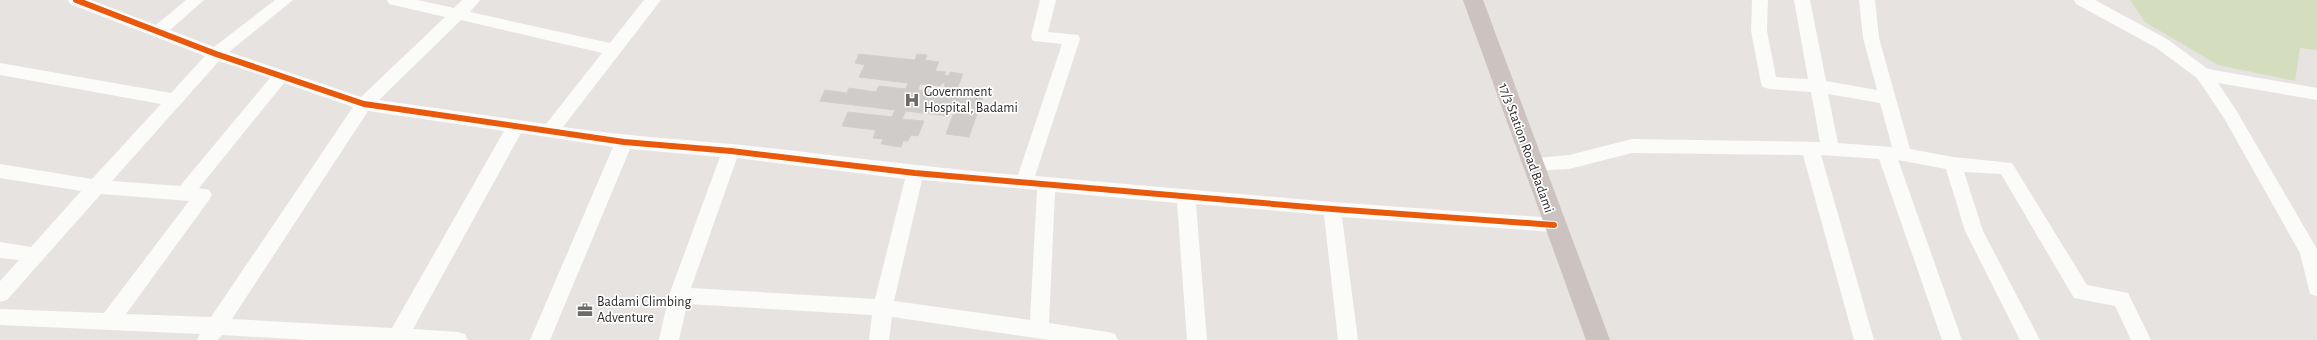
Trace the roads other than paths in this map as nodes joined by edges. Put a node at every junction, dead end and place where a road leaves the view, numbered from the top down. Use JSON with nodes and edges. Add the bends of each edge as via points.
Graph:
{"nodes":[{"id":1,"x":76,"y":0,"type":"edge"},
{"id":2,"x":196,"y":0,"type":"edge"},
{"id":3,"x":285,"y":0,"type":"edge"},
{"id":4,"x":395,"y":0,"type":"edge"},
{"id":5,"x":472,"y":0,"type":"edge"},
{"id":6,"x":654,"y":0,"type":"edge"},
{"id":7,"x":1048,"y":0,"type":"edge"},
{"id":8,"x":1473,"y":0,"type":"edge"},
{"id":9,"x":1760,"y":0,"type":"edge"},
{"id":10,"x":1802,"y":0,"type":"edge"},
{"id":11,"x":1867,"y":0,"type":"edge"},
{"id":12,"x":2082,"y":0,"type":"edge"},
{"id":13,"x":100,"y":4,"type":"edge"},
{"id":14,"x":456,"y":15,"type":"junction"},
{"id":15,"x":157,"y":32,"type":"junction"},
{"id":16,"x":614,"y":50,"type":"junction"},
{"id":17,"x":216,"y":54,"type":"junction"},
{"id":18,"x":0,"y":69,"type":"edge"},
{"id":19,"x":2203,"y":74,"type":"junction"},
{"id":20,"x":281,"y":76,"type":"junction"},
{"id":21,"x":1818,"y":86,"type":"junction"},
{"id":22,"x":2317,"y":94,"type":"edge"},
{"id":23,"x":1888,"y":98,"type":"junction"},
{"id":24,"x":175,"y":100,"type":"junction"},
{"id":25,"x":364,"y":104,"type":"junction"},
{"id":26,"x":516,"y":126,"type":"junction"},
{"id":27,"x":550,"y":131,"type":"junction"},
{"id":28,"x":624,"y":142,"type":"junction"},
{"id":29,"x":1810,"y":148,"type":"junction"},
{"id":30,"x":1830,"y":149,"type":"junction"},
{"id":31,"x":731,"y":151,"type":"junction"},
{"id":32,"x":1894,"y":154,"type":"junction"},
{"id":33,"x":1532,"y":164,"type":"junction"},
{"id":34,"x":1953,"y":164,"type":"junction"},
{"id":35,"x":0,"y":171,"type":"edge"},
{"id":36,"x":915,"y":173,"type":"junction"},
{"id":37,"x":1024,"y":183,"type":"junction"},
{"id":38,"x":1046,"y":185,"type":"junction"},
{"id":39,"x":96,"y":187,"type":"junction"},
{"id":40,"x":184,"y":193,"type":"junction"},
{"id":41,"x":1186,"y":197,"type":"junction"},
{"id":42,"x":1332,"y":209,"type":"junction"},
{"id":43,"x":1554,"y":225,"type":"junction"},
{"id":44,"x":0,"y":250,"type":"edge"},
{"id":45,"x":35,"y":255,"type":"junction"},
{"id":46,"x":2317,"y":288,"type":"edge"},
{"id":47,"x":0,"y":294,"type":"edge"},
{"id":48,"x":679,"y":295,"type":"junction"},
{"id":49,"x":883,"y":308,"type":"junction"},
{"id":50,"x":0,"y":317,"type":"edge"},
{"id":51,"x":109,"y":321,"type":"junction"},
{"id":52,"x":1039,"y":330,"type":"junction"},
{"id":53,"x":998,"y":332,"type":"edge"},
{"id":54,"x":212,"y":333,"type":"edge"},
{"id":55,"x":398,"y":339,"type":"edge"},
{"id":56,"x":458,"y":340,"type":"edge"},
{"id":57,"x":540,"y":340,"type":"edge"},
{"id":58,"x":670,"y":340,"type":"edge"},
{"id":59,"x":879,"y":340,"type":"edge"},
{"id":60,"x":1108,"y":340,"type":"edge"},
{"id":61,"x":1197,"y":340,"type":"edge"},
{"id":62,"x":1348,"y":340,"type":"edge"},
{"id":63,"x":1598,"y":340,"type":"edge"},
{"id":64,"x":1864,"y":340,"type":"edge"},
{"id":65,"x":1952,"y":340,"type":"edge"},
{"id":66,"x":2030,"y":340,"type":"edge"},
{"id":67,"x":2141,"y":340,"type":"edge"}],
"edges":[{"from":1,"to":13,"type":"street"},
{"from":2,"to":15,"type":"street"},
{"from":3,"to":17,"type":"street"},
{"from":4,"to":14,"type":"street"},
{"from":5,"to":14,"type":"street"},
{"from":6,"to":16,"type":"street"},
{"from":7,"to":37,"type":"street","via":[[1039,37],[1072,39]]},
{"from":8,"to":33,"type":"highway","name":"17/3 Station Road Badami"},
{"from":9,"to":21,"type":"street","via":[[1759,31],[1769,83]]},
{"from":10,"to":21,"type":"street"},
{"from":11,"to":23,"type":"street","via":[[1871,38]]},
{"from":12,"to":19,"type":"street","via":[[2161,43]]},
{"from":13,"to":15,"type":"street"},
{"from":14,"to":16,"type":"street"},
{"from":14,"to":25,"type":"street"},
{"from":15,"to":17,"type":"street"},
{"from":16,"to":27,"type":"street"},
{"from":17,"to":20,"type":"street"},
{"from":17,"to":24,"type":"street"},
{"from":18,"to":24,"type":"street"},
{"from":19,"to":22,"type":"street"},
{"from":19,"to":46,"type":"street","via":[[2230,114],[2310,252]]},
{"from":20,"to":25,"type":"street"},
{"from":20,"to":40,"type":"street"},
{"from":21,"to":23,"type":"street"},
{"from":21,"to":30,"type":"street"},
{"from":23,"to":32,"type":"street"},
{"from":24,"to":39,"type":"street"},
{"from":25,"to":26,"type":"street"},
{"from":25,"to":54,"type":"street"},
{"from":26,"to":27,"type":"street"},
{"from":26,"to":55,"type":"street"},
{"from":27,"to":28,"type":"street"},
{"from":28,"to":31,"type":"street"},
{"from":28,"to":57,"type":"street"},
{"from":29,"to":30,"type":"street"},
{"from":29,"to":33,"type":"street","via":[[1632,146],[1569,162]]},
{"from":29,"to":64,"type":"street"},
{"from":30,"to":32,"type":"street"},
{"from":31,"to":36,"type":"street"},
{"from":31,"to":48,"type":"street"},
{"from":32,"to":34,"type":"street"},
{"from":32,"to":65,"type":"street"},
{"from":33,"to":43,"type":"highway","name":"17/3 Station Road Badami"},
{"from":34,"to":66,"type":"street","via":[[1974,231]]},
{"from":34,"to":67,"type":"street","via":[[2006,168],[2081,292],[2121,299]]},
{"from":35,"to":39,"type":"street"},
{"from":36,"to":37,"type":"street"},
{"from":36,"to":49,"type":"street"},
{"from":37,"to":38,"type":"street"},
{"from":38,"to":41,"type":"street"},
{"from":38,"to":52,"type":"street"},
{"from":39,"to":40,"type":"street"},
{"from":39,"to":45,"type":"street"},
{"from":40,"to":51,"type":"street","via":[[203,194]]},
{"from":41,"to":42,"type":"street"},
{"from":41,"to":61,"type":"street"},
{"from":42,"to":43,"type":"street"},
{"from":42,"to":62,"type":"street"},
{"from":43,"to":63,"type":"highway","name":"17/3 Station Road Badami"},
{"from":44,"to":45,"type":"street"},
{"from":45,"to":47,"type":"street"},
{"from":48,"to":49,"type":"street"},
{"from":48,"to":58,"type":"street"},
{"from":49,"to":53,"type":"street"},
{"from":49,"to":59,"type":"street"},
{"from":50,"to":51,"type":"street"},
{"from":51,"to":54,"type":"street"},
{"from":52,"to":53,"type":"street"},
{"from":52,"to":60,"type":"street"},
{"from":54,"to":55,"type":"street"},
{"from":55,"to":56,"type":"street"}]}
